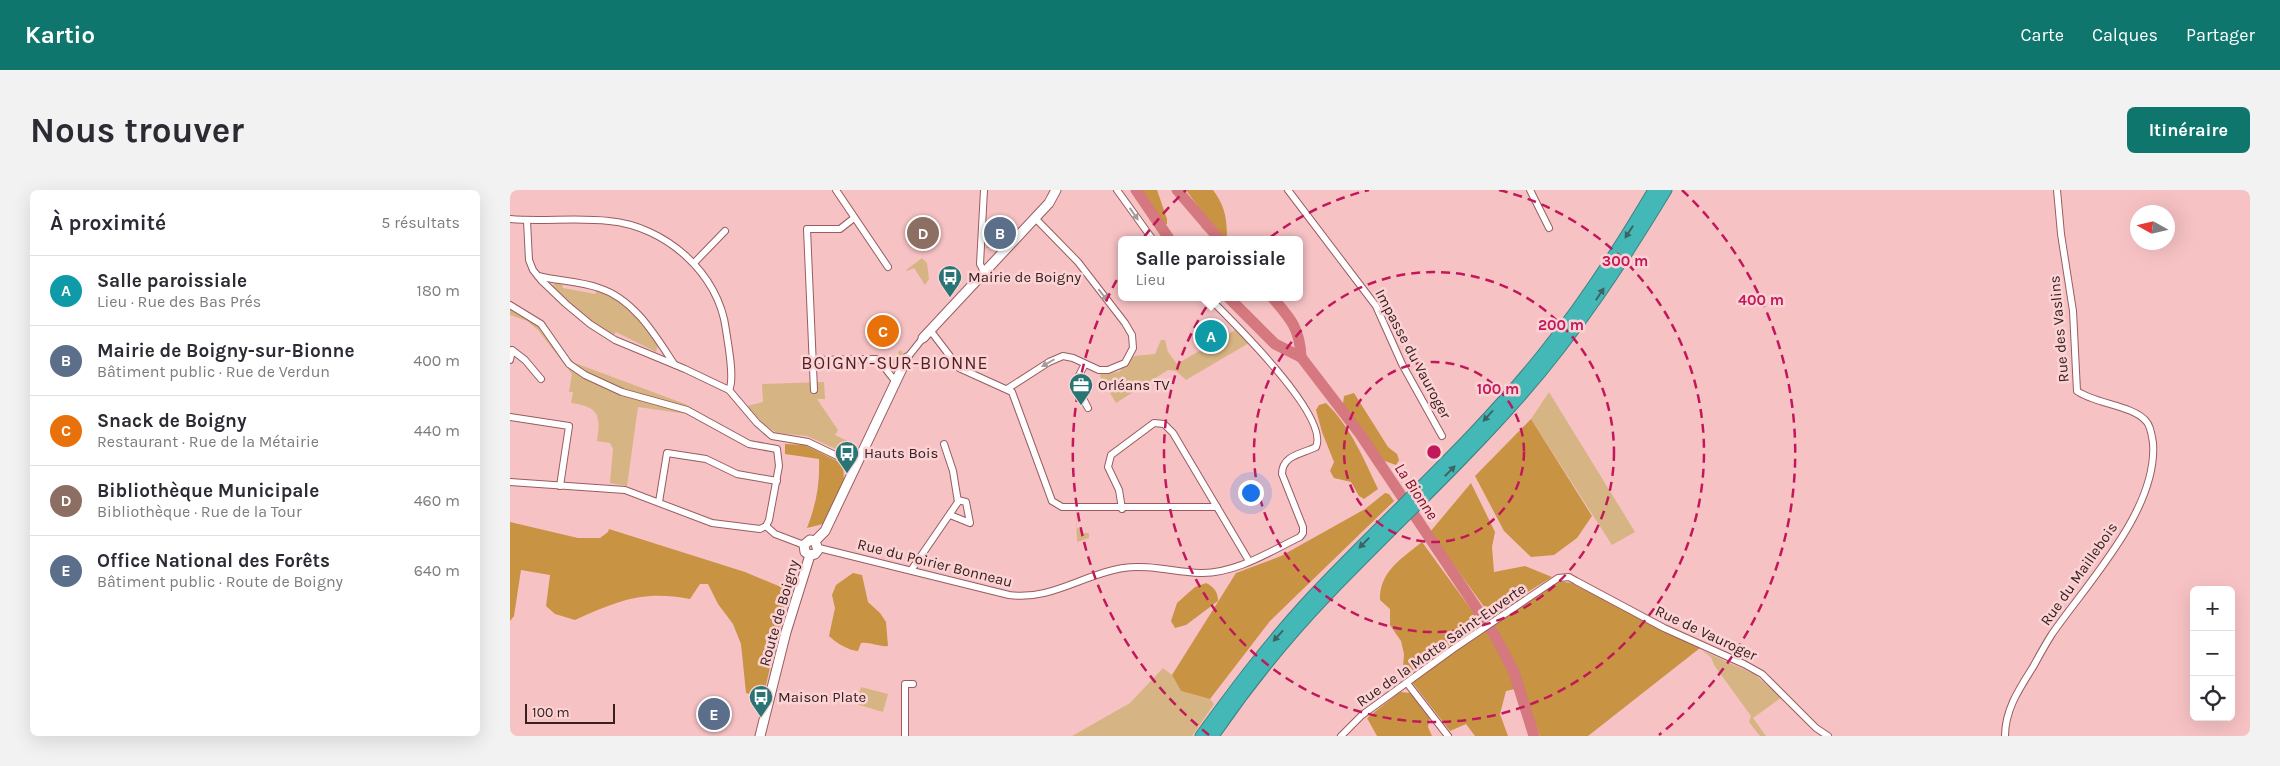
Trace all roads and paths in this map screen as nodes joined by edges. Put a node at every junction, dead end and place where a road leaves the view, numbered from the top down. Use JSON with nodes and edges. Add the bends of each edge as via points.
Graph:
{"nodes":[{"id":1,"x":836,"y":190,"type":"edge"},
{"id":2,"x":984,"y":190,"type":"edge"},
{"id":3,"x":1117,"y":190,"type":"edge"},
{"id":4,"x":1288,"y":190,"type":"edge"},
{"id":5,"x":1530,"y":190,"type":"edge"},
{"id":6,"x":1654,"y":190,"type":"edge"},
{"id":7,"x":1666,"y":190,"type":"edge"},
{"id":8,"x":2057,"y":190,"type":"edge"},
{"id":9,"x":1056,"y":191,"type":"edge"},
{"id":10,"x":854,"y":218,"type":"junction"},
{"id":11,"x":1035,"y":218,"type":"junction"},
{"id":12,"x":510,"y":219,"type":"edge"},
{"id":13,"x":527,"y":221,"type":"junction"},
{"id":14,"x":1549,"y":228,"type":"dead end"},
{"id":15,"x":725,"y":231,"type":"dead end"},
{"id":16,"x":1150,"y":236,"type":"edge"},
{"id":17,"x":694,"y":263,"type":"junction"},
{"id":18,"x":888,"y":267,"type":"dead end"},
{"id":19,"x":984,"y":272,"type":"junction"},
{"id":20,"x":538,"y":276,"type":"junction"},
{"id":21,"x":1212,"y":301,"type":"edge"},
{"id":22,"x":510,"y":305,"type":"edge"},
{"id":23,"x":930,"y":330,"type":"junction"},
{"id":24,"x":923,"y":338,"type":"joint"},
{"id":25,"x":907,"y":358,"type":"joint"},
{"id":26,"x":510,"y":360,"type":"edge"},
{"id":27,"x":812,"y":360,"type":"junction"},
{"id":28,"x":674,"y":364,"type":"junction"},
{"id":29,"x":1085,"y":364,"type":"junction"},
{"id":30,"x":541,"y":379,"type":"dead end"},
{"id":31,"x":895,"y":381,"type":"junction"},
{"id":32,"x":1007,"y":389,"type":"junction"},
{"id":33,"x":729,"y":390,"type":"junction"},
{"id":34,"x":814,"y":390,"type":"dead end"},
{"id":35,"x":1088,"y":408,"type":"dead end"},
{"id":36,"x":510,"y":417,"type":"edge"},
{"id":37,"x":2147,"y":422,"type":"joint"},
{"id":38,"x":1442,"y":436,"type":"dead end"},
{"id":39,"x":944,"y":444,"type":"dead end"},
{"id":40,"x":856,"y":465,"type":"junction"},
{"id":41,"x":777,"y":481,"type":"junction"},
{"id":42,"x":510,"y":482,"type":"edge"},
{"id":43,"x":560,"y":486,"type":"junction"},
{"id":44,"x":958,"y":500,"type":"junction"},
{"id":45,"x":659,"y":502,"type":"junction"},
{"id":46,"x":1412,"y":502,"type":"junction"},
{"id":47,"x":1217,"y":507,"type":"junction"},
{"id":48,"x":1122,"y":509,"type":"junction"},
{"id":49,"x":950,"y":516,"type":"junction"},
{"id":50,"x":766,"y":526,"type":"junction"},
{"id":51,"x":804,"y":545,"type":"junction"},
{"id":52,"x":817,"y":545,"type":"junction"},
{"id":53,"x":810,"y":555,"type":"junction"},
{"id":54,"x":1249,"y":561,"type":"junction"},
{"id":55,"x":912,"y":569,"type":"junction"},
{"id":56,"x":1558,"y":578,"type":"joint"},
{"id":57,"x":1314,"y":603,"type":"junction"},
{"id":58,"x":1407,"y":683,"type":"junction"},
{"id":59,"x":912,"y":684,"type":"dead end"},
{"id":60,"x":1343,"y":735,"type":"edge"},
{"id":61,"x":760,"y":736,"type":"edge"},
{"id":62,"x":905,"y":736,"type":"edge"},
{"id":63,"x":1201,"y":736,"type":"edge"},
{"id":64,"x":1213,"y":736,"type":"edge"},
{"id":65,"x":1448,"y":736,"type":"edge"},
{"id":66,"x":1828,"y":736,"type":"edge"},
{"id":67,"x":2004,"y":736,"type":"edge"}],
"edges":[{"from":1,"to":10,"type":"street"},
{"from":2,"to":19,"type":"street","via":[[980,264]]},
{"from":3,"to":16,"type":"street","one_way":true},
{"from":4,"to":38,"type":"street","name":"Impasse du Vauroger","via":[[1376,306],[1402,364]]},
{"from":5,"to":14,"type":"street"},
{"from":6,"to":46,"type":"highway","one_way":true,"via":[[1602,274],[1544,353]]},
{"from":46,"to":7,"type":"highway","one_way":true,"via":[[1492,428],[1574,330]]},
{"from":8,"to":37,"type":"street","name":"Rue des Vaslins","via":[[2074,319],[2077,391]]},
{"from":9,"to":11,"type":"street"},
{"from":10,"to":18,"type":"street"},
{"from":10,"to":27,"type":"street","via":[[840,229],[807,229]]},
{"from":11,"to":19,"type":"street"},
{"from":11,"to":29,"type":"street","one_way":true,"via":[[1061,244],[1132,335],[1132,352],[1117,367],[1099,370]]},
{"from":12,"to":13,"type":"street"},
{"from":13,"to":17,"type":"street","via":[[610,221],[638,227],[671,244]]},
{"from":13,"to":20,"type":"street","via":[[529,260]]},
{"from":15,"to":17,"type":"street"},
{"from":17,"to":33,"type":"street","via":[[719,302],[726,325],[731,377]]},
{"from":19,"to":23,"type":"street"},
{"from":20,"to":28,"type":"street","via":[[566,304],[611,338]]},
{"from":20,"to":28,"type":"street","via":[[598,287],[629,303]]},
{"from":21,"to":54,"type":"street","name":"Rue du Poirier Bonneau","via":[[1278,372],[1307,412],[1318,439],[1316,446],[1289,458],[1282,467],[1303,533]]},
{"from":22,"to":41,"type":"street","via":[[541,324],[569,364],[585,374],[622,392],[687,410],[749,444],[777,450]]},
{"from":23,"to":24,"type":"street"},
{"from":23,"to":32,"type":"street","via":[[959,368]]},
{"from":24,"to":25,"type":"street"},
{"from":25,"to":31,"type":"street"},
{"from":26,"to":30,"type":"street","via":[[512,350]]},
{"from":27,"to":31,"type":"street","via":[[878,359]]},
{"from":27,"to":34,"type":"street"},
{"from":28,"to":33,"type":"street"},
{"from":29,"to":32,"type":"street","one_way":true,"via":[[1063,356]]},
{"from":29,"to":35,"type":"street","via":[[1075,383]]},
{"from":31,"to":40,"type":"street"},
{"from":32,"to":48,"type":"street","via":[[1012,392],[1052,501],[1062,507]]},
{"from":33,"to":40,"type":"street","via":[[772,436],[808,442]]},
{"from":36,"to":43,"type":"street","via":[[569,426]]},
{"from":37,"to":67,"type":"street","name":"Rue du Maillebois","via":[[2153,451],[2149,481],[2141,502],[2117,546],[2052,635],[2022,685],[2009,708]]},
{"from":39,"to":44,"type":"street"},
{"from":40,"to":52,"type":"street"},
{"from":41,"to":45,"type":"street","via":[[737,474],[706,459],[667,453]]},
{"from":41,"to":50,"type":"street"},
{"from":42,"to":43,"type":"street"},
{"from":43,"to":45,"type":"street","via":[[625,490]]},
{"from":44,"to":49,"type":"street"},
{"from":44,"to":49,"type":"street","via":[[966,502],[970,523]]},
{"from":45,"to":50,"type":"street","via":[[712,523],[760,529]]},
{"from":46,"to":57,"type":"highway"},
{"from":47,"to":48,"type":"street"},
{"from":47,"to":48,"type":"street","via":[[1168,427],[1154,423],[1110,459],[1108,467],[1119,490]]},
{"from":47,"to":54,"type":"street"},
{"from":49,"to":55,"type":"street"},
{"from":50,"to":51,"type":"street","via":[[775,534]]},
{"from":51,"to":52,"type":"street","via":[[808,541]]},
{"from":51,"to":53,"type":"street","via":[[805,552]]},
{"from":52,"to":53,"type":"street","via":[[815,554]]},
{"from":52,"to":55,"type":"street","name":"Rue du Poirier Bonneau"},
{"from":53,"to":61,"type":"street","name":"Route de Boigny","via":[[786,632]]},
{"from":54,"to":55,"type":"street","name":"Rue du Poirier Bonneau","via":[[1212,572],[1124,568],[1027,596]]},
{"from":56,"to":58,"type":"street","name":"Rue de la Motte Saint-Euverte"},
{"from":56,"to":66,"type":"street","name":"Rue de Vauroger","via":[[1569,577],[1664,628],[1762,674]]},
{"from":57,"to":63,"type":"highway","one_way":true,"via":[[1239,682]]},
{"from":57,"to":64,"type":"highway"},
{"from":58,"to":60,"type":"street","name":"Rue de la Motte Saint-Euverte","via":[[1356,720]]},
{"from":58,"to":65,"type":"street"},
{"from":59,"to":62,"type":"street","via":[[905,684]]}]}
